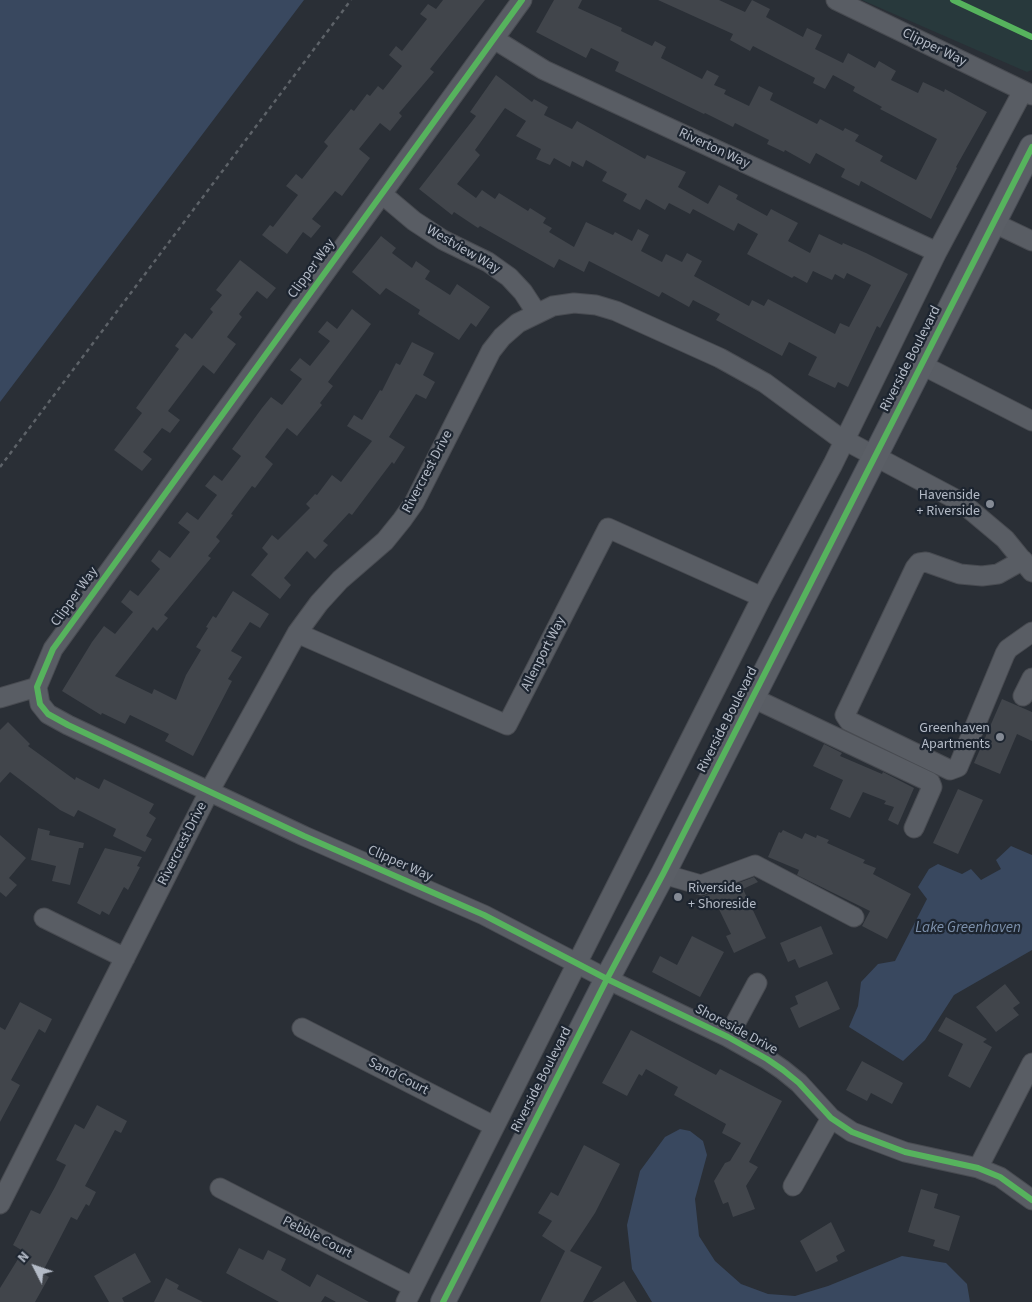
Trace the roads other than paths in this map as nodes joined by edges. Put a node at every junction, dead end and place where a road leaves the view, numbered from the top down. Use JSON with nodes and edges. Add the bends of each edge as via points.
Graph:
{"nodes":[{"id":1,"x":522,"y":0,"type":"edge"},
{"id":2,"x":836,"y":0,"type":"edge"},
{"id":3,"x":494,"y":39,"type":"junction"},
{"id":4,"x":1028,"y":93,"type":"edge"},
{"id":5,"x":1032,"y":147,"type":"edge"},
{"id":6,"x":382,"y":194,"type":"junction"},
{"id":7,"x":994,"y":223,"type":"junction"},
{"id":8,"x":1032,"y":242,"type":"edge"},
{"id":9,"x":937,"y":252,"type":"junction"},
{"id":10,"x":536,"y":312,"type":"junction"},
{"id":11,"x":922,"y":365,"type":"junction"},
{"id":12,"x":1032,"y":421,"type":"edge"},
{"id":13,"x":844,"y":440,"type":"junction"},
{"id":14,"x":875,"y":457,"type":"junction"},
{"id":15,"x":1029,"y":568,"type":"edge"},
{"id":16,"x":762,"y":597,"type":"junction"},
{"id":17,"x":1032,"y":632,"type":"edge"},
{"id":18,"x":297,"y":634,"type":"junction"},
{"id":19,"x":1032,"y":678,"type":"edge"},
{"id":20,"x":37,"y":687,"type":"junction"},
{"id":21,"x":1023,"y":696,"type":"dead end"},
{"id":22,"x":0,"y":698,"type":"edge"},
{"id":23,"x":753,"y":698,"type":"junction"},
{"id":24,"x":210,"y":790,"type":"junction"},
{"id":25,"x":914,"y":828,"type":"dead end"},
{"id":26,"x":663,"y":874,"type":"junction"},
{"id":27,"x":854,"y":917,"type":"dead end"},
{"id":28,"x":44,"y":918,"type":"dead end"},
{"id":29,"x":125,"y":958,"type":"junction"},
{"id":30,"x":578,"y":963,"type":"junction"},
{"id":31,"x":607,"y":979,"type":"junction"},
{"id":32,"x":757,"y":983,"type":"dead end"},
{"id":33,"x":302,"y":1028,"type":"dead end"},
{"id":34,"x":728,"y":1037,"type":"junction"},
{"id":35,"x":1032,"y":1063,"type":"edge"},
{"id":36,"x":831,"y":1118,"type":"junction"},
{"id":37,"x":494,"y":1126,"type":"junction"},
{"id":38,"x":978,"y":1168,"type":"junction"},
{"id":39,"x":793,"y":1186,"type":"dead end"},
{"id":40,"x":220,"y":1188,"type":"dead end"},
{"id":41,"x":1032,"y":1200,"type":"edge"},
{"id":42,"x":0,"y":1204,"type":"edge"},
{"id":43,"x":410,"y":1294,"type":"edge"},
{"id":44,"x":443,"y":1302,"type":"edge"}],
"edges":[{"from":1,"to":3,"type":"street","name":"Clipper Way"},
{"from":2,"to":4,"type":"street","name":"Clipper Way"},
{"from":3,"to":6,"type":"street","name":"Clipper Way"},
{"from":3,"to":9,"type":"street","name":"Riverton Way","via":[[544,70]]},
{"from":4,"to":9,"type":"street"},
{"from":5,"to":7,"type":"main road","name":"Riverside Boulevard"},
{"from":6,"to":10,"type":"street","name":"Westview Way","via":[[428,230],[509,277]]},
{"from":6,"to":20,"type":"street","name":"Clipper Way","via":[[53,649]]},
{"from":7,"to":8,"type":"street"},
{"from":7,"to":11,"type":"main road","name":"Riverside Boulevard"},
{"from":9,"to":13,"type":"street"},
{"from":10,"to":13,"type":"street","name":"Rivercrest Drive","via":[[574,303],[616,310],[720,358],[765,383]]},
{"from":10,"to":18,"type":"street","name":"Rivercrest Drive","via":[[518,323],[491,351],[414,503],[402,520],[384,541],[340,580]]},
{"from":11,"to":12,"type":"street"},
{"from":11,"to":14,"type":"main road","name":"Riverside Boulevard"},
{"from":13,"to":14,"type":"street","name":"Rivercrest Drive"},
{"from":13,"to":16,"type":"street"},
{"from":14,"to":15,"type":"street","name":"Rivercrest Drive","via":[[962,502],[1005,539]]},
{"from":14,"to":23,"type":"main road","name":"Riverside Boulevard"},
{"from":15,"to":17,"type":"street","via":[[982,576],[919,563],[845,715],[849,721],[950,770],[958,768],[1005,654]]},
{"from":16,"to":18,"type":"street","name":"Allenport Way","via":[[608,528],[508,725]]},
{"from":16,"to":30,"type":"street"},
{"from":18,"to":24,"type":"street","name":"Rivercrest Drive"},
{"from":19,"to":21,"type":"street"},
{"from":20,"to":22,"type":"street"},
{"from":20,"to":24,"type":"street","name":"Clipper Way","via":[[40,704],[48,714]]},
{"from":23,"to":25,"type":"street","via":[[930,782],[932,787]]},
{"from":23,"to":26,"type":"main road","name":"Riverside Boulevard"},
{"from":24,"to":29,"type":"street","name":"Rivercrest Drive"},
{"from":24,"to":30,"type":"street","name":"Clipper Way","via":[[304,836],[484,915]]},
{"from":26,"to":27,"type":"street","via":[[701,885],[755,865]]},
{"from":26,"to":31,"type":"main road","name":"Riverside Boulevard"},
{"from":28,"to":29,"type":"street"},
{"from":29,"to":42,"type":"street","name":"Rivercrest Drive"},
{"from":30,"to":31,"type":"street","name":"Clipper Way"},
{"from":30,"to":37,"type":"street"},
{"from":31,"to":34,"type":"street","name":"Shoreside Drive"},
{"from":31,"to":44,"type":"main road","name":"Riverside Boulevard"},
{"from":32,"to":34,"type":"street","name":"Shoreside Drive"},
{"from":33,"to":37,"type":"street","name":"Sand Court"},
{"from":34,"to":36,"type":"street","name":"Shoreside Drive","via":[[783,1070]]},
{"from":35,"to":38,"type":"street"},
{"from":36,"to":38,"type":"street","name":"Shoreside Drive","via":[[852,1132],[905,1152]]},
{"from":36,"to":39,"type":"street"},
{"from":37,"to":43,"type":"street"},
{"from":38,"to":41,"type":"street","name":"Shoreside Drive","via":[[1008,1182]]},
{"from":40,"to":43,"type":"street","name":"Pebble Court"}]}
